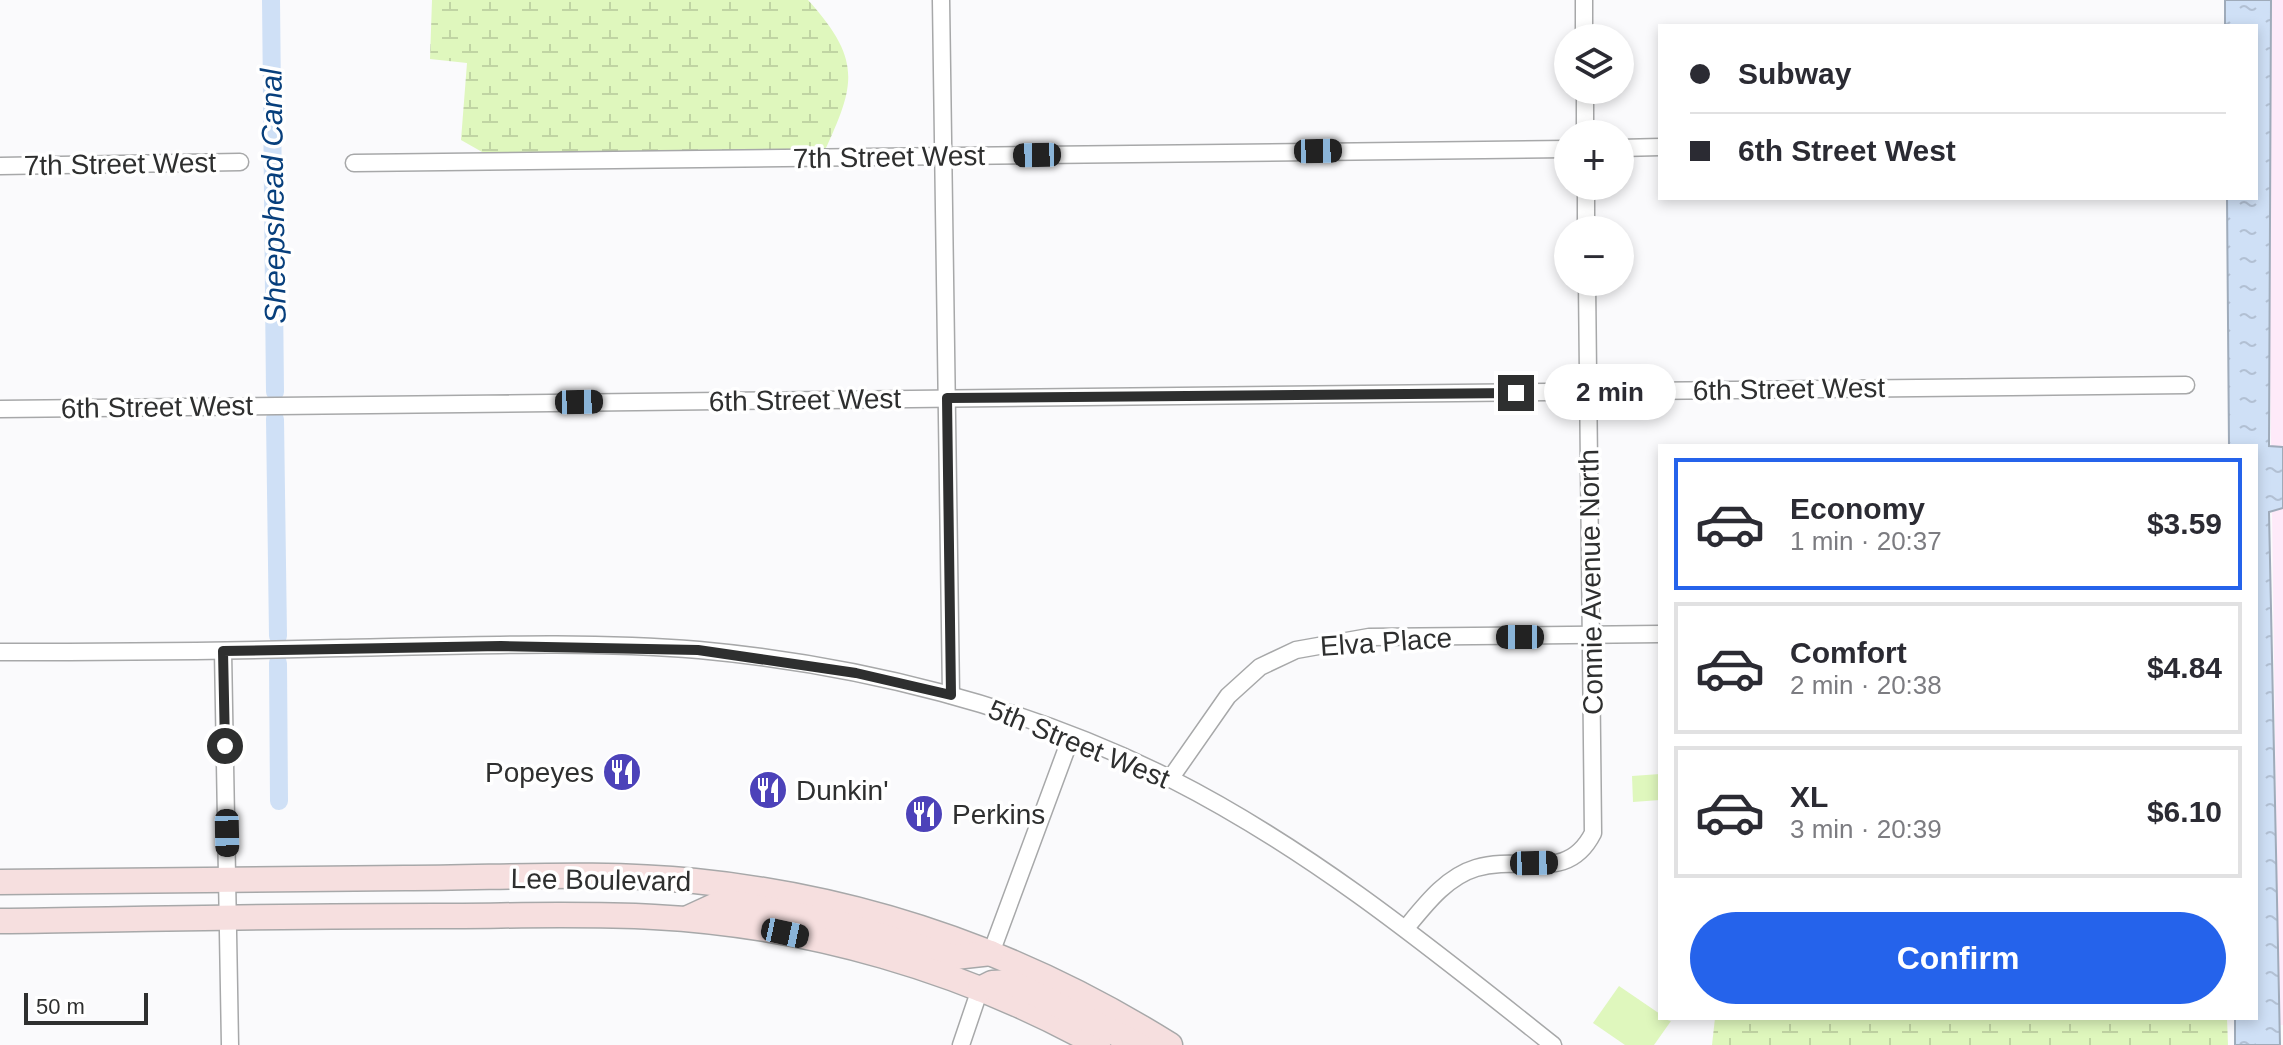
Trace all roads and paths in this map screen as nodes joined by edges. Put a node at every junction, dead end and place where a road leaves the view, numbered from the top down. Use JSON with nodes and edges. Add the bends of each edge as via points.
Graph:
{"nodes":[{"id":1,"x":941,"y":0,"type":"edge"},
{"id":2,"x":1584,"y":0,"type":"edge"},
{"id":3,"x":1584,"y":24,"type":"edge"},
{"id":4,"x":1658,"y":147,"type":"edge"},
{"id":5,"x":1634,"y":148,"type":"edge"},
{"id":6,"x":1554,"y":149,"type":"edge"},
{"id":7,"x":943,"y":156,"type":"junction"},
{"id":8,"x":240,"y":162,"type":"dead end"},
{"id":9,"x":354,"y":163,"type":"dead end"},
{"id":10,"x":0,"y":166,"type":"edge"},
{"id":11,"x":1587,"y":296,"type":"edge"},
{"id":12,"x":2186,"y":385,"type":"dead end"},
{"id":13,"x":1588,"y":392,"type":"junction"},
{"id":14,"x":947,"y":398,"type":"junction"},
{"id":15,"x":0,"y":409,"type":"edge"},
{"id":16,"x":1658,"y":634,"type":"edge"},
{"id":17,"x":1592,"y":637,"type":"junction"},
{"id":18,"x":223,"y":651,"type":"junction"},
{"id":19,"x":0,"y":652,"type":"edge"},
{"id":20,"x":951,"y":695,"type":"junction"},
{"id":21,"x":1071,"y":737,"type":"junction"},
{"id":22,"x":1170,"y":779,"type":"junction"},
{"id":23,"x":228,"y":880,"type":"junction"},
{"id":24,"x":0,"y":882,"type":"edge"},
{"id":25,"x":228,"y":918,"type":"junction"},
{"id":26,"x":686,"y":919,"type":"junction"},
{"id":27,"x":0,"y":921,"type":"edge"},
{"id":28,"x":1406,"y":928,"type":"junction"},
{"id":29,"x":991,"y":953,"type":"junction"},
{"id":30,"x":980,"y":989,"type":"junction"},
{"id":31,"x":230,"y":1045,"type":"edge"},
{"id":32,"x":961,"y":1045,"type":"edge"},
{"id":33,"x":1098,"y":1045,"type":"edge"},
{"id":34,"x":1139,"y":1045,"type":"edge"},
{"id":35,"x":1170,"y":1045,"type":"edge"},
{"id":36,"x":1553,"y":1045,"type":"edge"}],
"edges":[{"from":1,"to":7,"type":"street"},
{"from":2,"to":3,"type":"street"},
{"from":4,"to":5,"type":"street"},
{"from":6,"to":7,"type":"street","name":"7th Street West"},
{"from":7,"to":9,"type":"street","name":"7th Street West"},
{"from":7,"to":14,"type":"street"},
{"from":8,"to":10,"type":"street","name":"7th Street West"},
{"from":11,"to":13,"type":"street","name":"Connie Avenue North"},
{"from":12,"to":13,"type":"street","name":"6th Street West"},
{"from":13,"to":14,"type":"street","name":"6th Street West"},
{"from":13,"to":17,"type":"street","name":"Connie Avenue North"},
{"from":14,"to":15,"type":"street","name":"6th Street West"},
{"from":14,"to":20,"type":"street"},
{"from":16,"to":17,"type":"street","name":"Elva Place"},
{"from":17,"to":22,"type":"street","name":"Elva Place","via":[[1369,637],[1296,650],[1260,667],[1228,696]]},
{"from":17,"to":28,"type":"street","name":"Connie Avenue North","via":[[1593,833],[1583,853],[1564,863],[1476,868],[1454,878]]},
{"from":18,"to":19,"type":"street","name":"5th Street West"},
{"from":18,"to":20,"type":"street","name":"5th Street West","via":[[480,646],[698,650],[856,673]]},
{"from":18,"to":23,"type":"street"},
{"from":20,"to":21,"type":"street","name":"5th Street West"},
{"from":21,"to":22,"type":"street","name":"5th Street West"},
{"from":21,"to":29,"type":"street"},
{"from":22,"to":28,"type":"street","name":"5th Street West","via":[[1302,854]]},
{"from":23,"to":24,"type":"main road","name":"Lee Boulevard"},
{"from":23,"to":25,"type":"street"},
{"from":23,"to":29,"type":"main road","name":"Lee Boulevard","via":[[694,881],[842,905]]},
{"from":25,"to":26,"type":"main road","name":"Lee Boulevard"},
{"from":25,"to":27,"type":"main road","name":"Lee Boulevard"},
{"from":25,"to":31,"type":"street"},
{"from":26,"to":29,"type":"main road","via":[[725,901],[830,921],[955,957]]},
{"from":26,"to":30,"type":"main road","name":"Lee Boulevard","via":[[832,943]]},
{"from":28,"to":36,"type":"street","name":"5th Street West"},
{"from":29,"to":35,"type":"main road","name":"Lee Boulevard","via":[[1078,992]]},
{"from":30,"to":32,"type":"street"},
{"from":30,"to":33,"type":"main road","name":"Lee Boulevard"},
{"from":30,"to":34,"type":"main road","via":[[1011,982]]}]}
